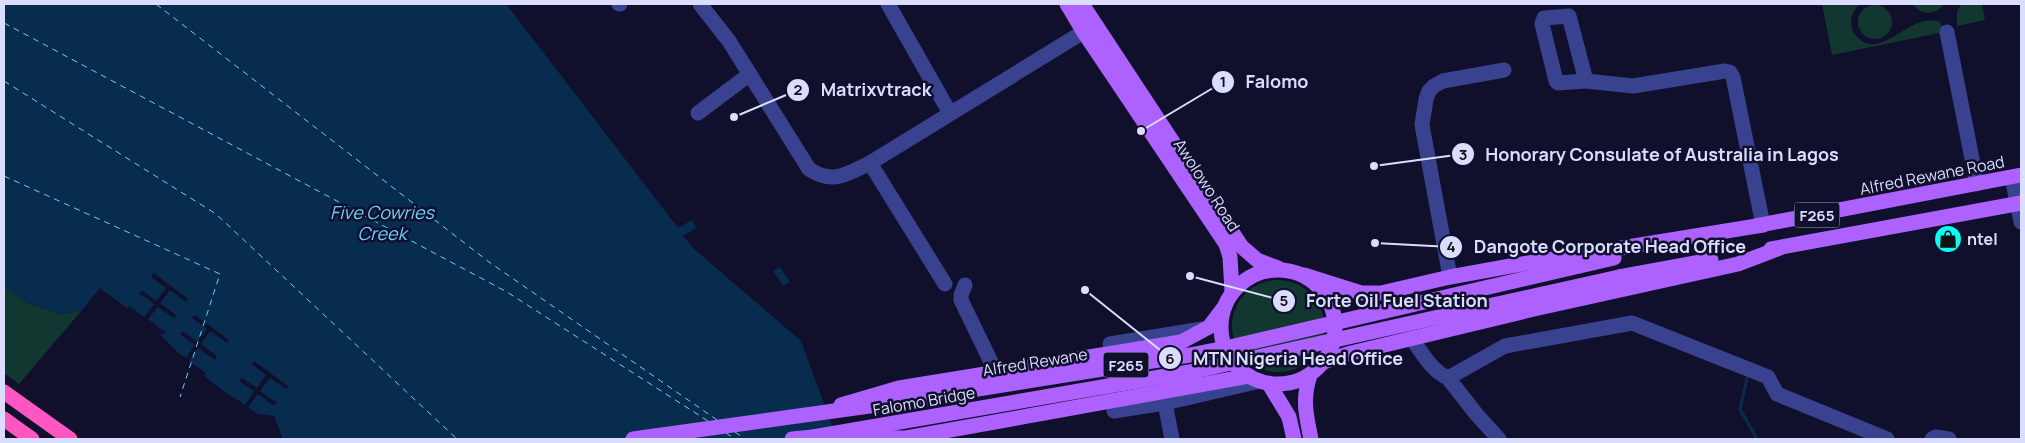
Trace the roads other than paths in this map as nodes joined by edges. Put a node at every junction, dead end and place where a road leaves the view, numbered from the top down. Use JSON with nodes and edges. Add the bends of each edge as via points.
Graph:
{"nodes":[{"id":1,"x":700,"y":4,"type":"edge"},
{"id":2,"x":888,"y":4,"type":"edge"},
{"id":3,"x":1067,"y":4,"type":"edge"},
{"id":4,"x":1082,"y":4,"type":"edge"},
{"id":5,"x":1089,"y":28,"type":"junction"},
{"id":6,"x":1947,"y":32,"type":"dead end"},
{"id":7,"x":1504,"y":70,"type":"dead end"},
{"id":8,"x":750,"y":74,"type":"junction"},
{"id":9,"x":1586,"y":81,"type":"junction"},
{"id":10,"x":698,"y":113,"type":"dead end"},
{"id":11,"x":950,"y":113,"type":"junction"},
{"id":12,"x":870,"y":162,"type":"junction"},
{"id":13,"x":2017,"y":176,"type":"edge"},
{"id":14,"x":1977,"y":184,"type":"junction"},
{"id":15,"x":2019,"y":204,"type":"edge"},
{"id":16,"x":2021,"y":222,"type":"edge"},
{"id":17,"x":1764,"y":224,"type":"junction"},
{"id":18,"x":1780,"y":248,"type":"junction"},
{"id":19,"x":1614,"y":258,"type":"joint"},
{"id":20,"x":1279,"y":269,"type":"junction"},
{"id":21,"x":1304,"y":275,"type":"junction"},
{"id":22,"x":1450,"y":277,"type":"junction"},
{"id":23,"x":945,"y":284,"type":"dead end"},
{"id":24,"x":965,"y":285,"type":"dead end"},
{"id":25,"x":1232,"y":291,"type":"junction"},
{"id":26,"x":1225,"y":306,"type":"junction"},
{"id":27,"x":1209,"y":328,"type":"junction"},
{"id":28,"x":1412,"y":339,"type":"junction"},
{"id":29,"x":1110,"y":344,"type":"dead end"},
{"id":30,"x":991,"y":362,"type":"dead end"},
{"id":31,"x":1324,"y":362,"type":"junction"},
{"id":32,"x":1310,"y":375,"type":"junction"},
{"id":33,"x":1448,"y":378,"type":"junction"},
{"id":34,"x":1259,"y":380,"type":"junction"},
{"id":35,"x":4,"y":392,"type":"edge"},
{"id":36,"x":1165,"y":403,"type":"junction"},
{"id":37,"x":1114,"y":411,"type":"dead end"},
{"id":38,"x":811,"y":414,"type":"junction"},
{"id":39,"x":4,"y":419,"type":"edge"},
{"id":40,"x":813,"y":437,"type":"junction"},
{"id":41,"x":32,"y":439,"type":"edge"},
{"id":42,"x":70,"y":439,"type":"edge"},
{"id":43,"x":633,"y":439,"type":"edge"},
{"id":44,"x":792,"y":439,"type":"edge"},
{"id":45,"x":1172,"y":439,"type":"edge"},
{"id":46,"x":1294,"y":439,"type":"edge"},
{"id":47,"x":1311,"y":439,"type":"edge"},
{"id":48,"x":1499,"y":439,"type":"edge"},
{"id":49,"x":1887,"y":439,"type":"edge"},
{"id":50,"x":1932,"y":439,"type":"edge"},
{"id":51,"x":1948,"y":439,"type":"edge"}],
"edges":[{"from":1,"to":8,"type":"street"},
{"from":2,"to":11,"type":"street"},
{"from":3,"to":5,"type":"main road","name":"Awolowo Road"},
{"from":4,"to":5,"type":"main road","name":"Awolowo Road"},
{"from":5,"to":11,"type":"street"},
{"from":5,"to":20,"type":"main road","name":"Awolowo Road","via":[[1242,247],[1257,260]]},
{"from":5,"to":25,"type":"main road","name":"Awolowo Road","via":[[1226,244]]},
{"from":6,"to":14,"type":"street"},
{"from":7,"to":22,"type":"street","via":[[1444,81],[1434,86],[1426,99],[1422,125]]},
{"from":8,"to":10,"type":"street"},
{"from":8,"to":12,"type":"street","via":[[809,169],[825,178],[838,177]]},
{"from":9,"to":9,"type":"street","via":[[1569,16],[1544,18],[1542,24],[1556,81]]},
{"from":9,"to":17,"type":"street","via":[[1633,86],[1730,72]]},
{"from":11,"to":12,"type":"street"},
{"from":12,"to":23,"type":"street"},
{"from":13,"to":14,"type":"main road","name":"Alfred Rewane Road","number":"F265"},
{"from":13,"to":15,"type":"street"},
{"from":14,"to":17,"type":"main road","name":"Alfred Rewane Road","number":"F265"},
{"from":15,"to":16,"type":"street"},
{"from":15,"to":18,"type":"main road","number":"F265"},
{"from":17,"to":19,"type":"main road","name":"Alfred Rewane Road","number":"F265"},
{"from":17,"to":22,"type":"main road"},
{"from":18,"to":28,"type":"main road","via":[[1738,264]]},
{"from":18,"to":40,"type":"main road","name":"Falomo Bridge","number":"F265","bridge":true,"via":[[1619,277],[1195,371]]},
{"from":19,"to":38,"type":"main road","name":"Alfred Rewane","number":"F265","bridge":true,"via":[[1230,347]]},
{"from":20,"to":21,"type":"main road"},
{"from":20,"to":25,"type":"main road","via":[[1261,271]]},
{"from":21,"to":22,"type":"main road","via":[[1361,293],[1380,293]]},
{"from":21,"to":31,"type":"main road","via":[[1323,291],[1335,314],[1336,330]]},
{"from":24,"to":30,"type":"street","via":[[961,300]]},
{"from":25,"to":26,"type":"main road"},
{"from":26,"to":27,"type":"main road"},
{"from":26,"to":34,"type":"main road","via":[[1221,323],[1227,353],[1237,366]]},
{"from":27,"to":29,"type":"street"},
{"from":27,"to":38,"type":"main road","bridge":true,"via":[[1181,342],[899,388]]},
{"from":28,"to":31,"type":"main road"},
{"from":28,"to":33,"type":"street","via":[[1433,368]]},
{"from":31,"to":32,"type":"main road"},
{"from":32,"to":34,"type":"main road","via":[[1291,383]]},
{"from":32,"to":47,"type":"main road","via":[[1304,406]]},
{"from":33,"to":48,"type":"street"},
{"from":33,"to":49,"type":"street","via":[[1505,346],[1632,323],[1768,378],[1777,394]]},
{"from":34,"to":36,"type":"street"},
{"from":34,"to":40,"type":"main road","bridge":true,"via":[[1190,386],[906,438]]},
{"from":34,"to":46,"type":"main road","via":[[1281,401],[1289,416]]},
{"from":35,"to":42,"type":"highway"},
{"from":36,"to":37,"type":"street"},
{"from":36,"to":45,"type":"street"},
{"from":38,"to":43,"type":"main road","name":"Alfred Rewane","number":"F265","bridge":true},
{"from":39,"to":41,"type":"highway"},
{"from":40,"to":44,"type":"main road","name":"Falomo Bridge","number":"F265"},
{"from":50,"to":51,"type":"street"}]}
